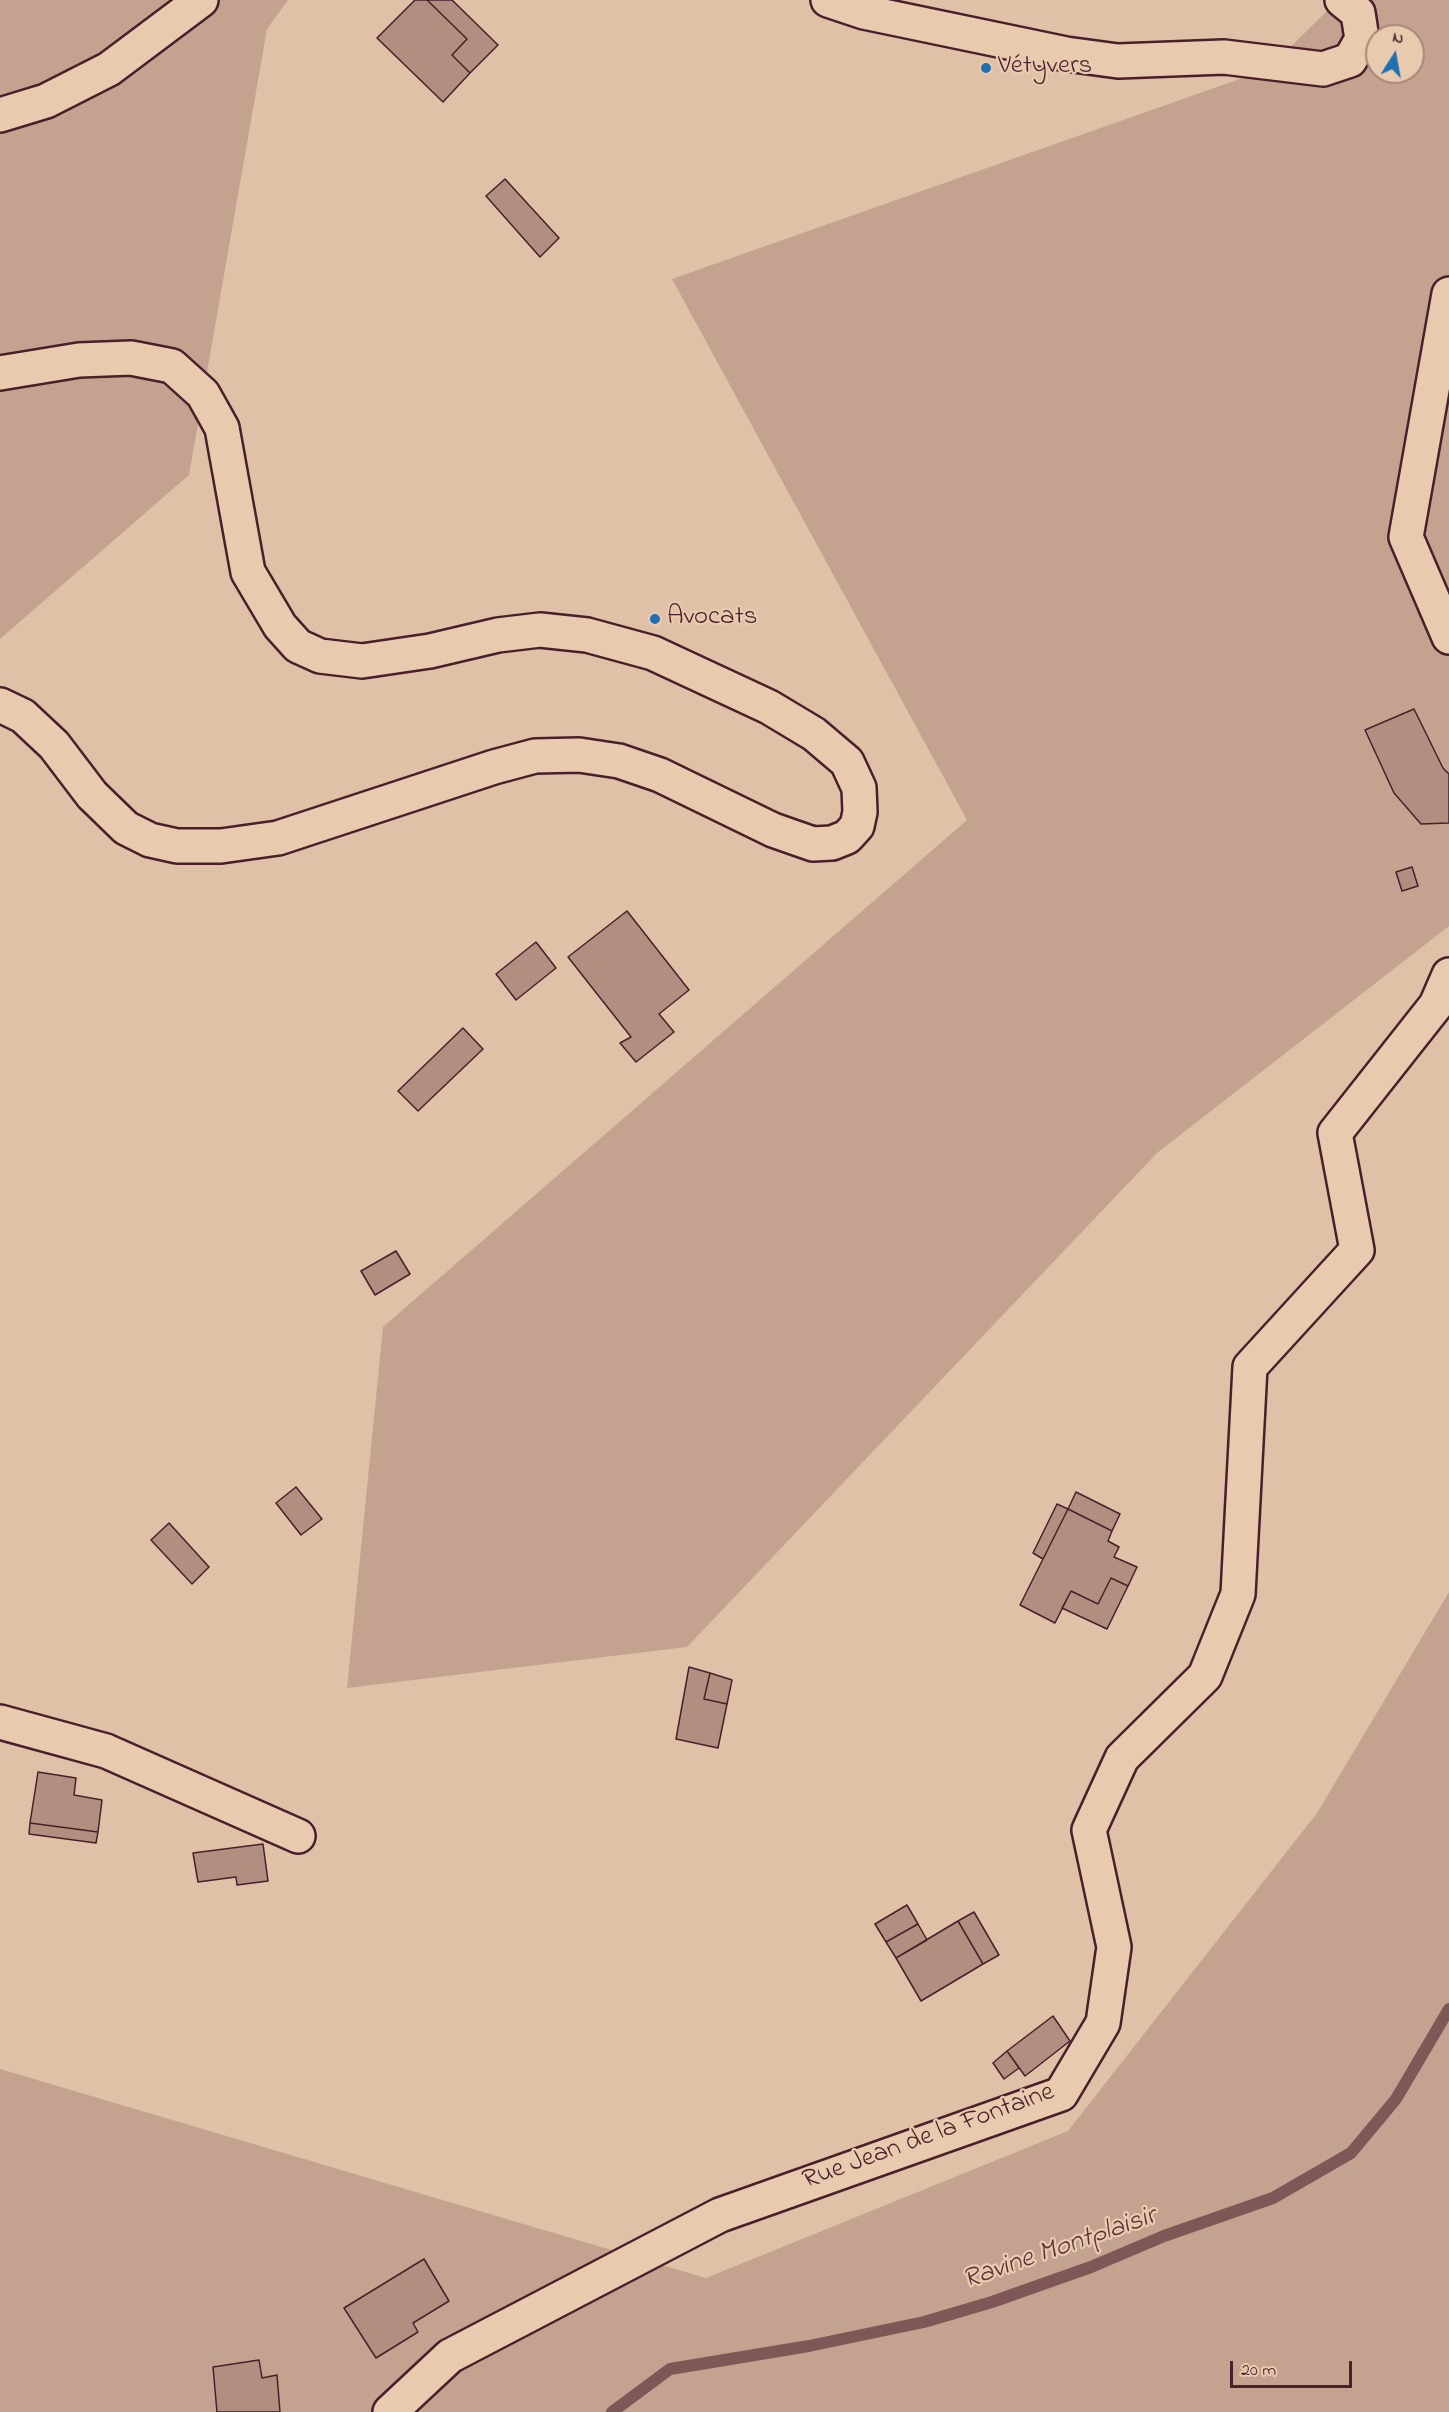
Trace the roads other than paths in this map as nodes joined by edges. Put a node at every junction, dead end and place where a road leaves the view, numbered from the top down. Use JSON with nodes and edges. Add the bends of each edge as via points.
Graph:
{"nodes":[{"id":1,"x":201,"y":0,"type":"edge"},
{"id":2,"x":828,"y":0,"type":"edge"},
{"id":3,"x":1342,"y":0,"type":"edge"},
{"id":4,"x":0,"y":115,"type":"edge"},
{"id":5,"x":1449,"y":294,"type":"edge"},
{"id":6,"x":0,"y":373,"type":"edge"},
{"id":7,"x":1449,"y":637,"type":"edge"},
{"id":8,"x":0,"y":705,"type":"edge"},
{"id":9,"x":1449,"y":975,"type":"edge"},
{"id":10,"x":0,"y":1722,"type":"edge"},
{"id":11,"x":298,"y":1836,"type":"dead end"},
{"id":12,"x":390,"y":2412,"type":"edge"}],
"edges":[{"from":1,"to":4,"type":"main road","via":[[109,69],[46,101]]},
{"from":2,"to":3,"type":"main road","via":[[864,12],[1066,54],[1118,61],[1224,57],[1323,69],[1350,60],[1362,39],[1358,13]]},
{"from":5,"to":7,"type":"main road","via":[[1406,537]]},
{"from":6,"to":8,"type":"main road","via":[[79,360],[131,358],[172,366],[203,394],[222,428],[248,572],[280,626],[298,646],[320,656],[362,661],[540,630],[587,635],[653,653],[769,707],[814,734],[847,762],[859,788],[860,812],[857,826],[847,837],[813,844],[773,831],[660,775],[619,761],[579,755],[535,756],[278,838],[221,846],[177,846],[150,840],[126,828],[92,795],[54,745],[23,716]]},
{"from":9,"to":12,"type":"main road","name":"Rue Jean de la Fontaine","via":[[1436,1005],[1335,1133],[1357,1250],[1250,1367],[1238,1594],[1205,1676],[1122,1758],[1089,1830],[1114,1947],[1103,2023],[1061,2094],[720,2215],[450,2356]]},
{"from":10,"to":11,"type":"main road","via":[[106,1750]]}]}
